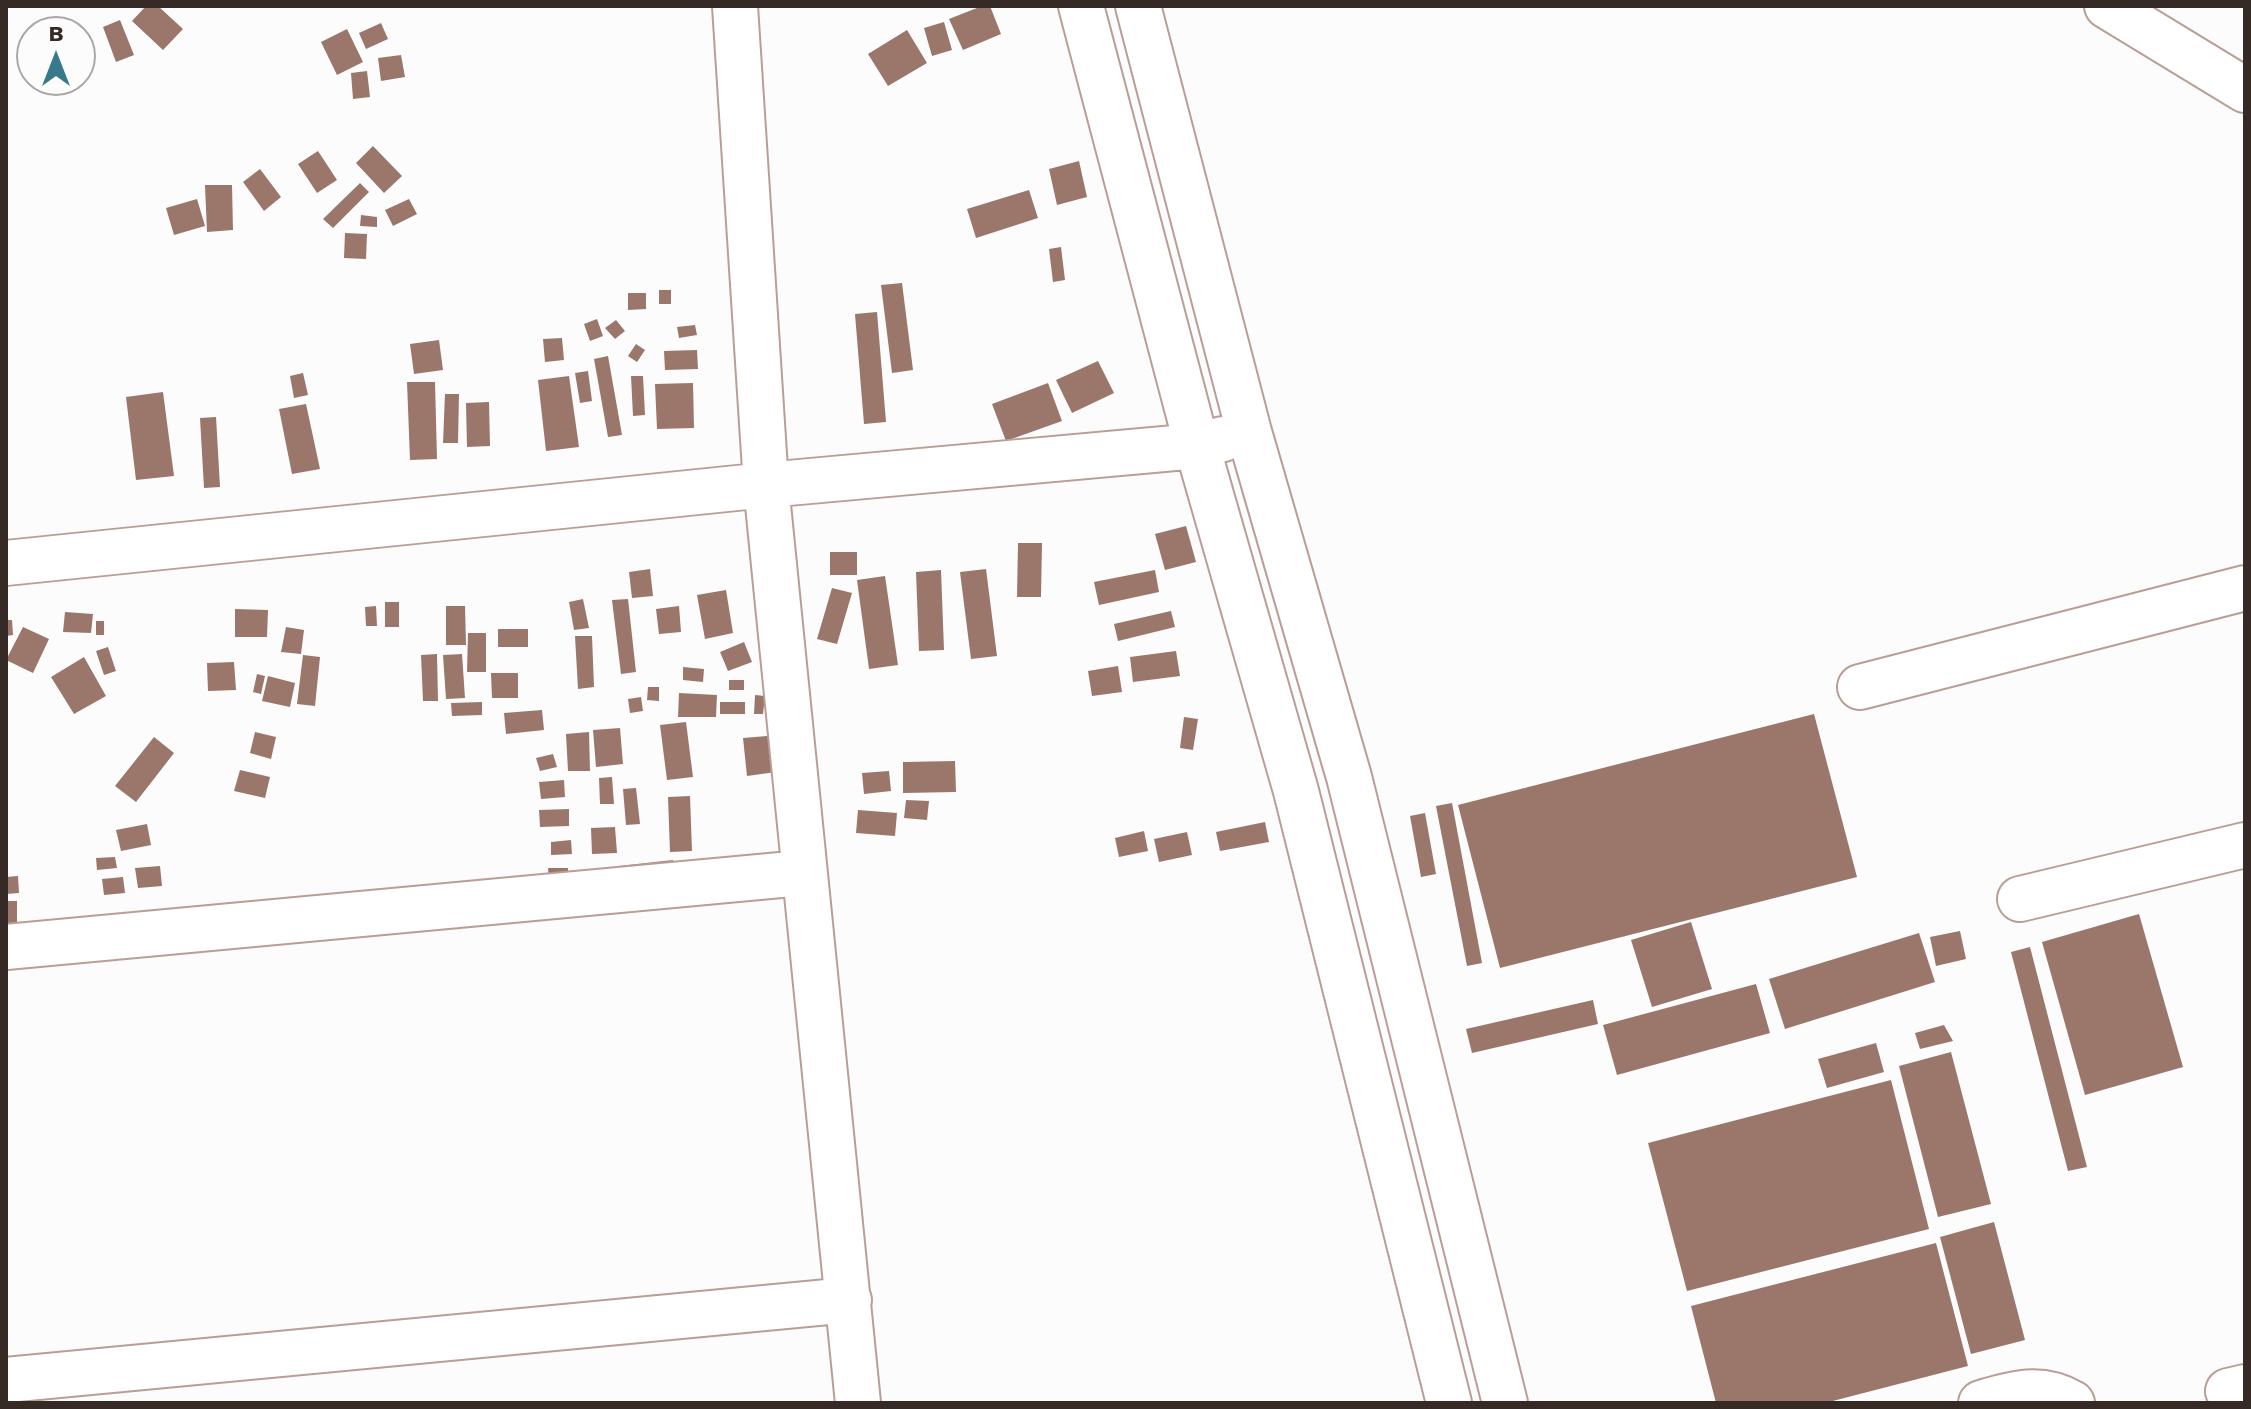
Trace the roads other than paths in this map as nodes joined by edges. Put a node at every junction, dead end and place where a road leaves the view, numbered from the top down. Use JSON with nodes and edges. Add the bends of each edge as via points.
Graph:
{"nodes":[{"id":1,"x":735,"y":6,"type":"edge"},
{"id":2,"x":1081,"y":6,"type":"edge"},
{"id":3,"x":1138,"y":6,"type":"edge"},
{"id":4,"x":2107,"y":6,"type":"edge"},
{"id":5,"x":2245,"y":90,"type":"edge"},
{"id":6,"x":1249,"y":432,"type":"junction"},
{"id":7,"x":1197,"y":446,"type":"junction"},
{"id":8,"x":766,"y":485,"type":"junction"},
{"id":9,"x":6,"y":563,"type":"edge"},
{"id":10,"x":2245,"y":588,"type":"edge"},
{"id":11,"x":1860,"y":687,"type":"dead end"},
{"id":12,"x":2245,"y":845,"type":"edge"},
{"id":13,"x":802,"y":873,"type":"junction"},
{"id":14,"x":2020,"y":899,"type":"dead end"},
{"id":15,"x":6,"y":947,"type":"edge"},
{"id":16,"x":849,"y":1300,"type":"junction"},
{"id":17,"x":6,"y":1380,"type":"edge"},
{"id":18,"x":858,"y":1403,"type":"edge"},
{"id":19,"x":1449,"y":1403,"type":"edge"},
{"id":20,"x":1505,"y":1403,"type":"edge"},
{"id":21,"x":1981,"y":1403,"type":"edge"},
{"id":22,"x":2072,"y":1403,"type":"edge"}],
"edges":[{"from":1,"to":8,"type":"street"},
{"from":2,"to":7,"type":"street"},
{"from":3,"to":6,"type":"street"},
{"from":4,"to":5,"type":"street"},
{"from":6,"to":7,"type":"street"},
{"from":6,"to":20,"type":"street","via":[[1349,777]]},
{"from":7,"to":8,"type":"street"},
{"from":7,"to":19,"type":"street","via":[[1296,791]]},
{"from":8,"to":9,"type":"street"},
{"from":8,"to":13,"type":"street"},
{"from":10,"to":11,"type":"street"},
{"from":12,"to":14,"type":"street"},
{"from":13,"to":15,"type":"street"},
{"from":13,"to":16,"type":"street"},
{"from":16,"to":17,"type":"street"},
{"from":16,"to":18,"type":"street"},
{"from":21,"to":22,"type":"street","via":[[2045,1391]]}]}
